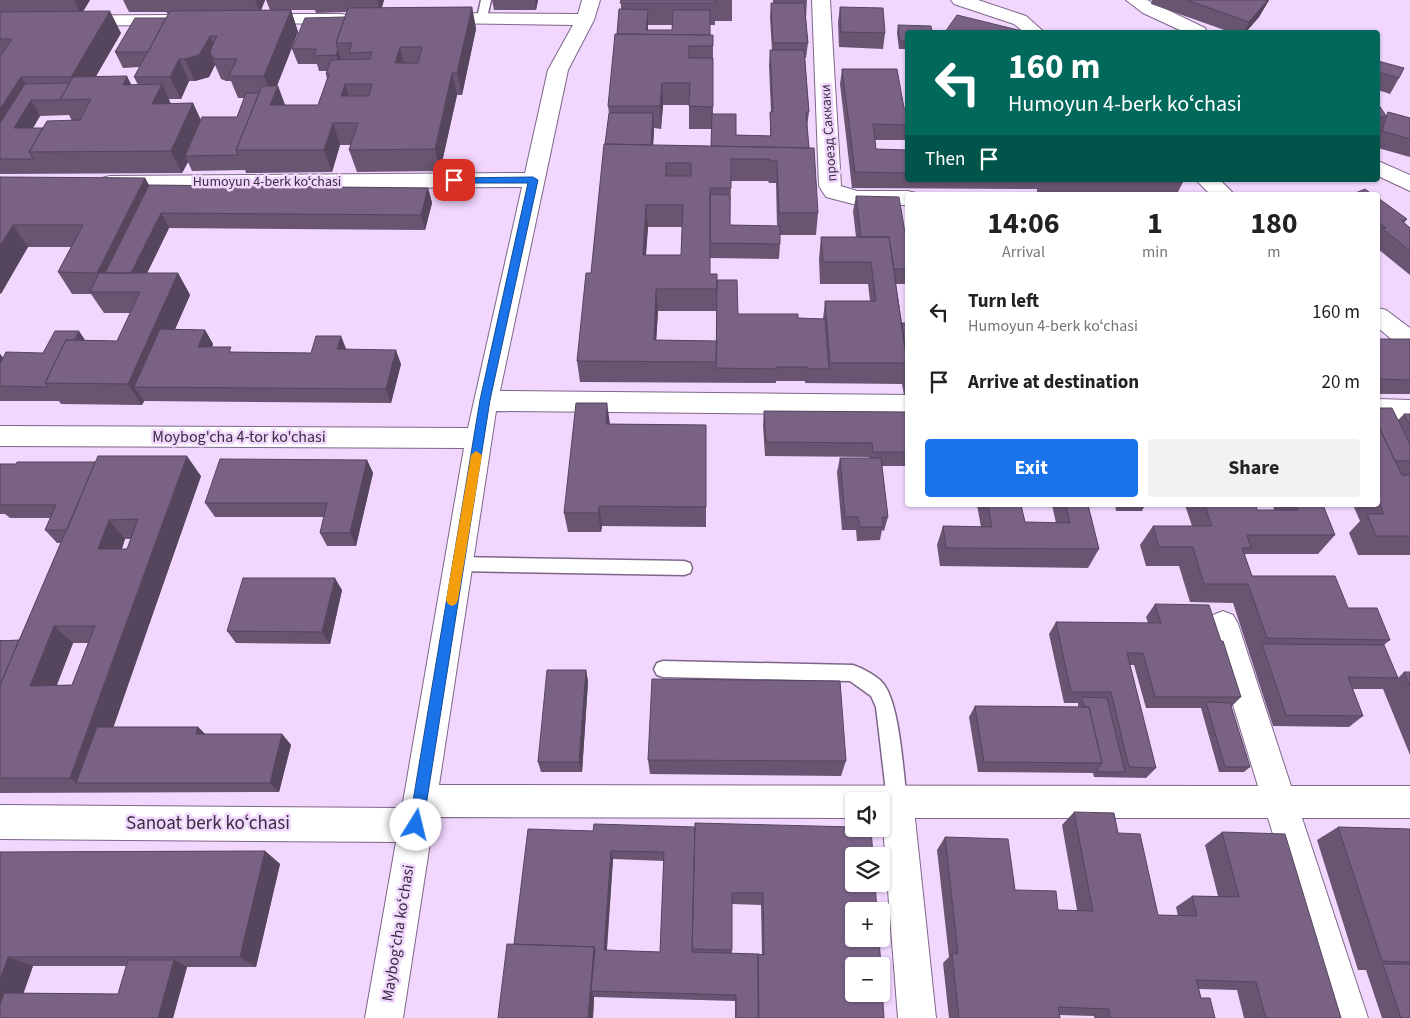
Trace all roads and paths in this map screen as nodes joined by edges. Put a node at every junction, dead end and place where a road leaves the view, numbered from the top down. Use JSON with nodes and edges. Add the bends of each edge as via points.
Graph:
{"nodes":[{"id":1,"x":821,"y":0,"type":"edge"},
{"id":2,"x":960,"y":0,"type":"edge"},
{"id":3,"x":1136,"y":0,"type":"edge"},
{"id":4,"x":484,"y":9,"type":"edge"},
{"id":5,"x":588,"y":10,"type":"edge"},
{"id":6,"x":423,"y":18,"type":"edge"},
{"id":7,"x":236,"y":19,"type":"edge"},
{"id":8,"x":354,"y":19,"type":"edge"},
{"id":9,"x":187,"y":20,"type":"edge"},
{"id":10,"x":0,"y":21,"type":"edge"},
{"id":11,"x":1032,"y":30,"type":"edge"},
{"id":12,"x":1194,"y":30,"type":"edge"},
{"id":13,"x":1380,"y":169,"type":"edge"},
{"id":14,"x":533,"y":180,"type":"junction"},
{"id":15,"x":1209,"y":182,"type":"edge"},
{"id":16,"x":89,"y":184,"type":"edge"},
{"id":17,"x":1410,"y":184,"type":"edge"},
{"id":18,"x":1221,"y":192,"type":"edge"},
{"id":19,"x":905,"y":198,"type":"edge"},
{"id":20,"x":1380,"y":318,"type":"edge"},
{"id":21,"x":1410,"y":342,"type":"edge"},
{"id":22,"x":485,"y":400,"type":"junction"},
{"id":23,"x":905,"y":405,"type":"edge"},
{"id":24,"x":1380,"y":409,"type":"edge"},
{"id":25,"x":1410,"y":410,"type":"edge"},
{"id":26,"x":0,"y":436,"type":"edge"},
{"id":27,"x":479,"y":438,"type":"junction"},
{"id":28,"x":458,"y":564,"type":"junction"},
{"id":29,"x":684,"y":568,"type":"dead end"},
{"id":30,"x":1224,"y":624,"type":"dead end"},
{"id":31,"x":663,"y":669,"type":"dead end"},
{"id":32,"x":897,"y":800,"type":"junction"},
{"id":33,"x":1410,"y":802,"type":"edge"},
{"id":34,"x":1281,"y":803,"type":"junction"},
{"id":35,"x":418,"y":813,"type":"junction"},
{"id":36,"x":0,"y":822,"type":"edge"},
{"id":37,"x":384,"y":1018,"type":"edge"},
{"id":38,"x":917,"y":1018,"type":"edge"},
{"id":39,"x":1350,"y":1018,"type":"edge"}],
"edges":[{"from":1,"to":19,"type":"street","name":"проезд Саккаки","via":[[830,186],[834,192],[850,197]]},
{"from":2,"to":11,"type":"street","via":[[1020,20]]},
{"from":3,"to":12,"type":"street"},
{"from":4,"to":5,"type":"street"},
{"from":4,"to":6,"type":"street"},
{"from":5,"to":14,"type":"street","name":"Maybogʻcha koʻchasi","via":[[558,70]]},
{"from":7,"to":8,"type":"street"},
{"from":9,"to":10,"type":"street"},
{"from":13,"to":17,"type":"street"},
{"from":14,"to":16,"type":"street","name":"Humoyun 4-berk koʻchasi"},
{"from":14,"to":22,"type":"street","name":"Maybogʻcha koʻchasi"},
{"from":15,"to":18,"type":"street"},
{"from":20,"to":21,"type":"street"},
{"from":22,"to":23,"type":"street"},
{"from":22,"to":27,"type":"street","name":"Maybogʻcha koʻchasi"},
{"from":24,"to":25,"type":"street"},
{"from":26,"to":27,"type":"street","name":"Moybog'cha 4-tor ko'chasi"},
{"from":27,"to":28,"type":"street","name":"Maybogʻcha koʻchasi"},
{"from":28,"to":29,"type":"lane"},
{"from":28,"to":35,"type":"street","name":"Maybogʻcha koʻchasi"},
{"from":30,"to":34,"type":"street"},
{"from":31,"to":32,"type":"lane","via":[[853,673],[878,690],[885,707]]},
{"from":32,"to":34,"type":"street","name":"Sanoat berk koʻchasi"},
{"from":32,"to":35,"type":"street","name":"Sanoat berk koʻchasi"},
{"from":32,"to":38,"type":"street"},
{"from":33,"to":34,"type":"street","name":"Sanoat berk koʻchasi"},
{"from":34,"to":39,"type":"street"},
{"from":35,"to":36,"type":"street","name":"Sanoat berk koʻchasi"},
{"from":35,"to":37,"type":"street","name":"Maybogʻcha koʻchasi"}]}
